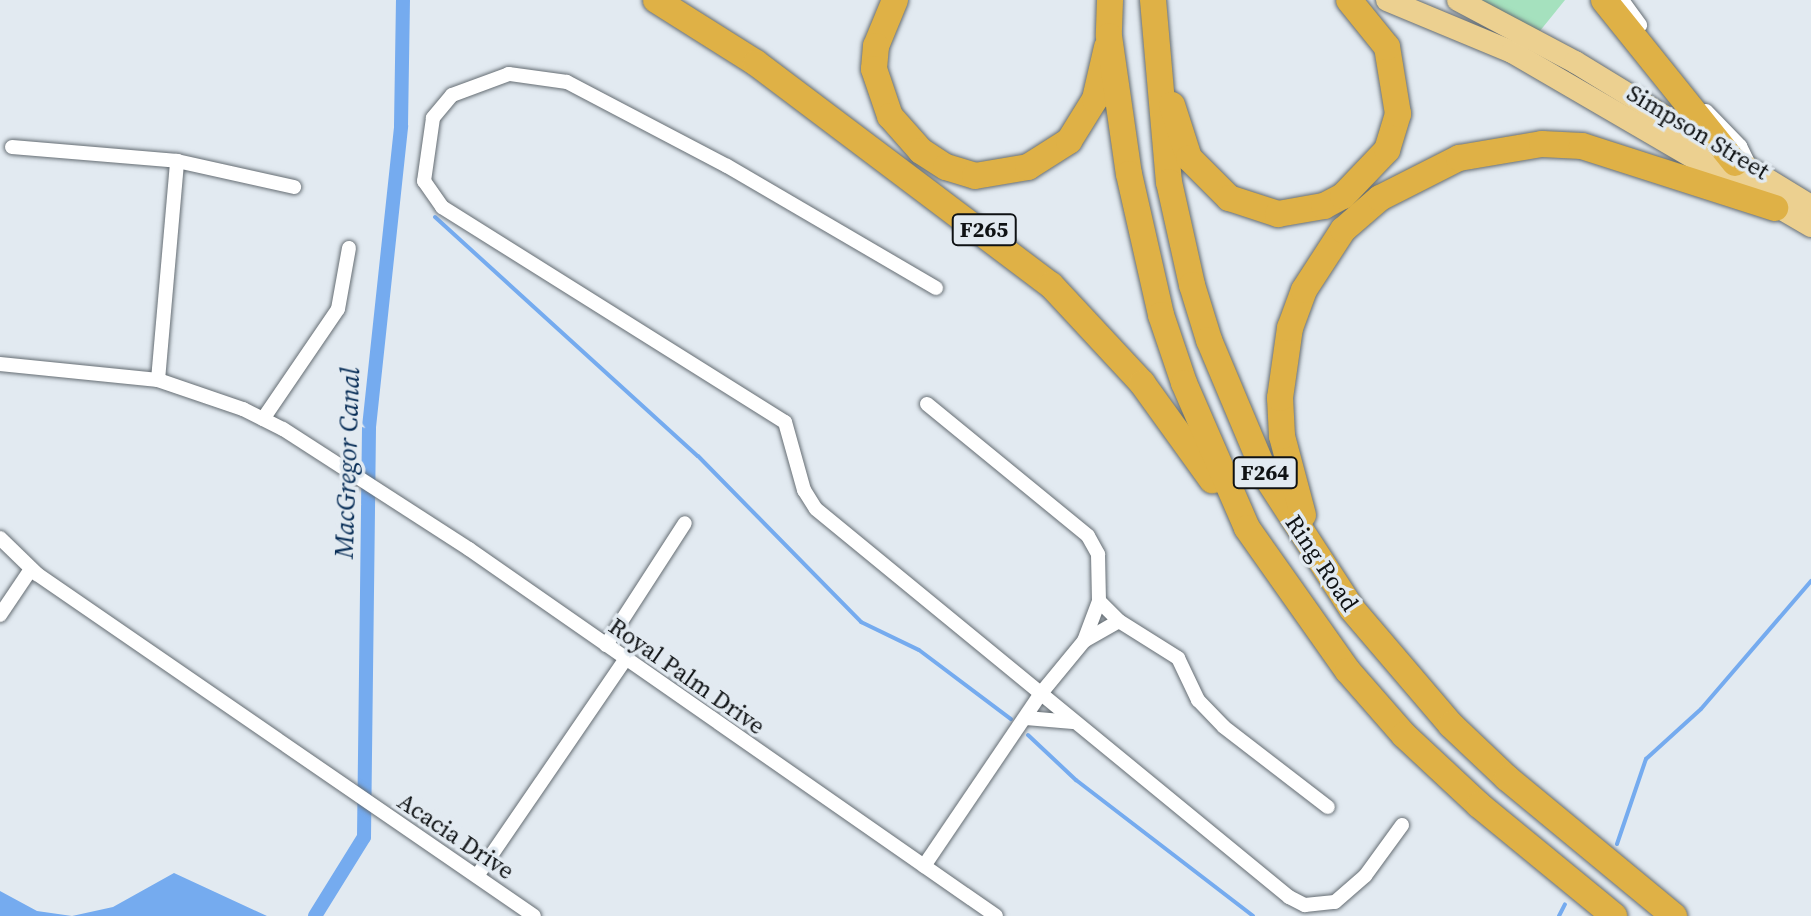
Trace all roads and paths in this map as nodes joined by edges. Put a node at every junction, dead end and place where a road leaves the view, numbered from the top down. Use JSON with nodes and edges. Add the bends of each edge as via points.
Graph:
{"nodes":[{"id":1,"x":656,"y":0,"type":"edge"},
{"id":2,"x":895,"y":0,"type":"edge"},
{"id":3,"x":1110,"y":0,"type":"edge"},
{"id":4,"x":1153,"y":0,"type":"edge"},
{"id":5,"x":1349,"y":0,"type":"edge"},
{"id":6,"x":1387,"y":0,"type":"edge"},
{"id":7,"x":1458,"y":0,"type":"edge"},
{"id":8,"x":1604,"y":0,"type":"edge"},
{"id":9,"x":1622,"y":0,"type":"edge"},
{"id":10,"x":1109,"y":36,"type":"junction"},
{"id":11,"x":1157,"y":59,"type":"junction"},
{"id":12,"x":1568,"y":71,"type":"junction"},
{"id":13,"x":12,"y":147,"type":"dead end"},
{"id":14,"x":177,"y":161,"type":"junction"},
{"id":15,"x":1744,"y":168,"type":"junction"},
{"id":16,"x":294,"y":187,"type":"dead end"},
{"id":17,"x":1811,"y":206,"type":"edge"},
{"id":18,"x":1775,"y":208,"type":"junction"},
{"id":19,"x":1811,"y":226,"type":"edge"},
{"id":20,"x":349,"y":248,"type":"dead end"},
{"id":21,"x":936,"y":288,"type":"dead end"},
{"id":22,"x":0,"y":364,"type":"edge"},
{"id":23,"x":158,"y":380,"type":"junction"},
{"id":24,"x":927,"y":404,"type":"dead end"},
{"id":25,"x":263,"y":419,"type":"junction"},
{"id":26,"x":685,"y":523,"type":"dead end"},
{"id":27,"x":1247,"y":528,"type":"junction"},
{"id":28,"x":0,"y":538,"type":"edge"},
{"id":29,"x":1322,"y":567,"type":"junction"},
{"id":30,"x":31,"y":569,"type":"junction"},
{"id":31,"x":1099,"y":601,"type":"junction"},
{"id":32,"x":0,"y":615,"type":"edge"},
{"id":33,"x":1119,"y":621,"type":"junction"},
{"id":34,"x":1084,"y":641,"type":"junction"},
{"id":35,"x":606,"y":645,"type":"junction"},
{"id":36,"x":626,"y":658,"type":"junction"},
{"id":37,"x":1042,"y":692,"type":"junction"},
{"id":38,"x":1026,"y":718,"type":"junction"},
{"id":39,"x":1073,"y":722,"type":"junction"},
{"id":40,"x":1328,"y":807,"type":"dead end"},
{"id":41,"x":1402,"y":825,"type":"dead end"},
{"id":42,"x":924,"y":866,"type":"junction"},
{"id":43,"x":477,"y":876,"type":"junction"},
{"id":44,"x":1605,"y":909,"type":"edge"},
{"id":45,"x":534,"y":916,"type":"edge"},
{"id":46,"x":996,"y":916,"type":"edge"},
{"id":47,"x":1674,"y":916,"type":"edge"}],
"edges":[{"from":1,"to":27,"type":"highway","number":"F265","via":[[756,63],[1051,285],[1142,383]]},
{"from":2,"to":10,"type":"highway","via":[[876,46],[879,90],[905,137],[946,167],[987,175],[1028,167],[1069,141],[1095,99]]},
{"from":3,"to":10,"type":"highway","name":"Ring Road","number":"F264"},
{"from":4,"to":11,"type":"highway","name":"Ring Road","number":"F264"},
{"from":5,"to":11,"type":"highway","via":[[1387,47],[1398,114],[1387,150],[1343,196],[1301,211],[1255,209],[1206,181],[1175,124],[1169,81]]},
{"from":6,"to":12,"type":"main road"},
{"from":7,"to":12,"type":"main road"},
{"from":8,"to":15,"type":"highway"},
{"from":9,"to":15,"type":"street","via":[[1676,77],[1740,146]]},
{"from":10,"to":27,"type":"highway","name":"Ring Road","number":"F264","via":[[1129,174],[1161,315],[1184,383]]},
{"from":11,"to":29,"type":"highway","name":"Ring Road","number":"F264","via":[[1169,182],[1209,340],[1267,478]]},
{"from":12,"to":15,"type":"main road"},
{"from":12,"to":18,"type":"main road","name":"Simpson Street"},
{"from":13,"to":14,"type":"street"},
{"from":14,"to":16,"type":"street"},
{"from":14,"to":23,"type":"street"},
{"from":15,"to":17,"type":"main road"},
{"from":18,"to":19,"type":"main road","name":"Simpson Street"},
{"from":18,"to":29,"type":"highway","via":[[1582,146],[1542,144],[1459,158],[1380,198],[1343,230],[1304,290],[1283,360],[1284,449]]},
{"from":20,"to":25,"type":"street","via":[[338,309]]},
{"from":21,"to":37,"type":"street","via":[[727,166],[567,82],[509,74],[452,95],[433,118],[424,181],[442,207],[785,422],[804,490],[816,509]]},
{"from":22,"to":23,"type":"street","name":"Royal Palm Drive"},
{"from":23,"to":25,"type":"street","name":"Royal Palm Drive"},
{"from":24,"to":31,"type":"street","via":[[1088,536],[1098,554]]},
{"from":25,"to":35,"type":"street","name":"Royal Palm Drive"},
{"from":26,"to":35,"type":"street"},
{"from":27,"to":44,"type":"highway","name":"Ring Road","number":"F264","via":[[1381,710],[1479,805]]},
{"from":28,"to":30,"type":"street","name":"Acacia Drive"},
{"from":29,"to":47,"type":"highway","name":"Ring Road","number":"F264","via":[[1451,725]]},
{"from":30,"to":32,"type":"street"},
{"from":30,"to":43,"type":"street","name":"Acacia Drive"},
{"from":31,"to":33,"type":"street"},
{"from":31,"to":34,"type":"street"},
{"from":33,"to":34,"type":"street"},
{"from":33,"to":40,"type":"street","via":[[1178,658],[1198,700],[1224,727]]},
{"from":34,"to":37,"type":"street"},
{"from":35,"to":36,"type":"street","name":"Royal Palm Drive"},
{"from":36,"to":42,"type":"street","name":"Royal Palm Drive"},
{"from":36,"to":43,"type":"street"},
{"from":37,"to":38,"type":"street"},
{"from":37,"to":39,"type":"street"},
{"from":38,"to":39,"type":"street"},
{"from":38,"to":42,"type":"street"},
{"from":39,"to":41,"type":"street","via":[[1305,905],[1321,906],[1347,892]]},
{"from":42,"to":46,"type":"street","name":"Royal Palm Drive"},
{"from":43,"to":45,"type":"street","name":"Acacia Drive"}]}
